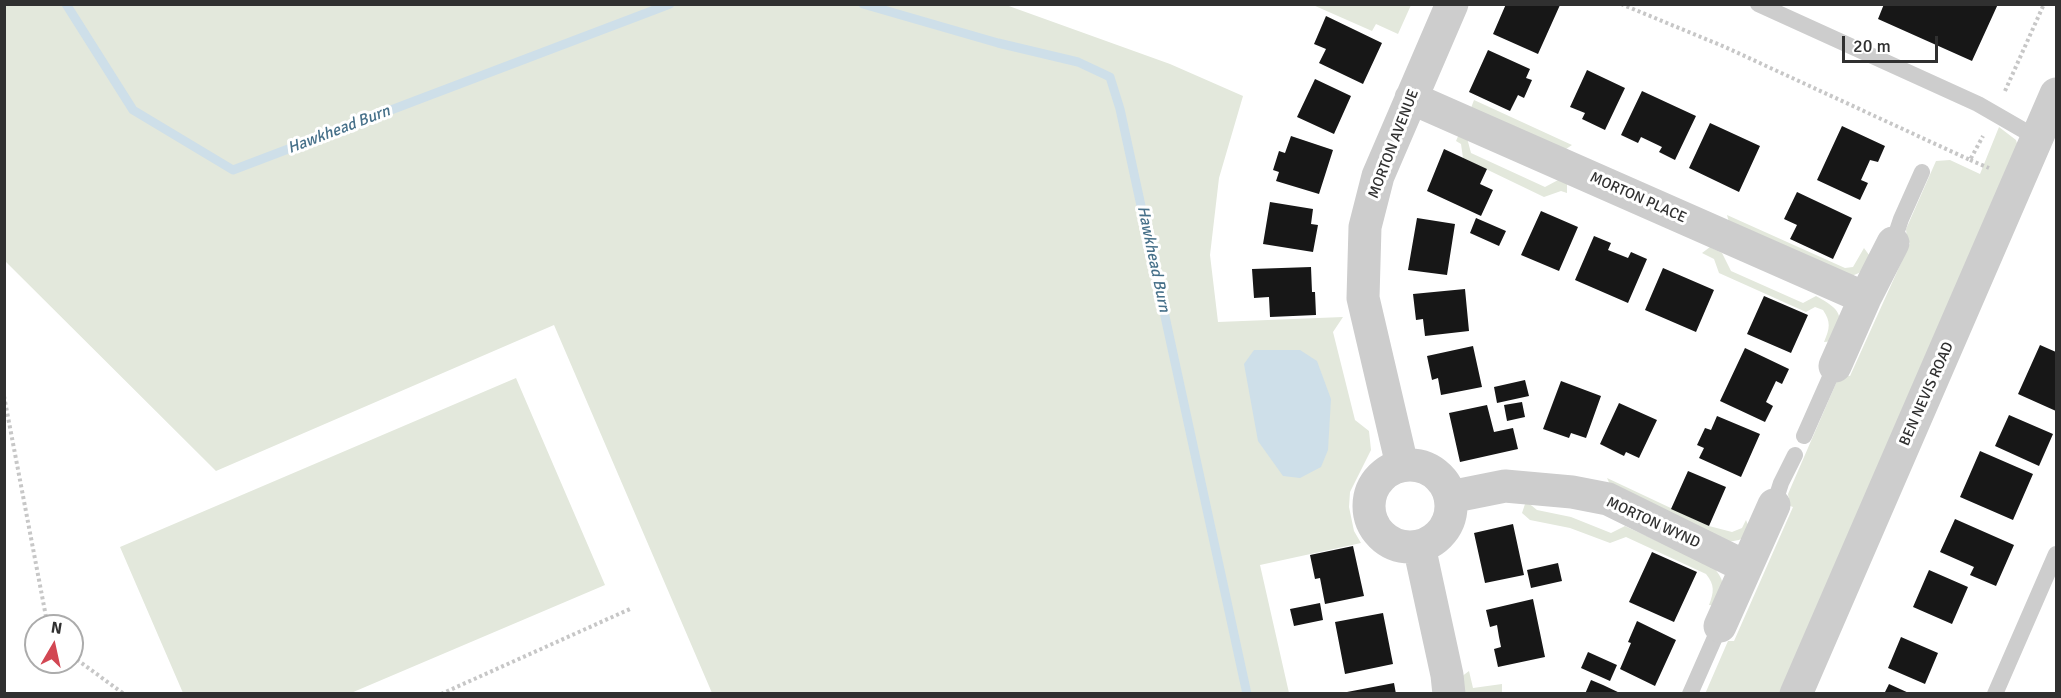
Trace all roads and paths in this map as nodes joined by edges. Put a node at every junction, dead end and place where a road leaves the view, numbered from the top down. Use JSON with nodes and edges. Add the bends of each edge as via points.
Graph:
{"nodes":[{"id":1,"x":1452,"y":4,"type":"edge"},
{"id":2,"x":1758,"y":4,"type":"edge"},
{"id":3,"x":2056,"y":94,"type":"edge"},
{"id":4,"x":1411,"y":98,"type":"junction"},
{"id":5,"x":2047,"y":142,"type":"edge"},
{"id":6,"x":1922,"y":172,"type":"dead end"},
{"id":7,"x":1893,"y":243,"type":"joint"},
{"id":8,"x":1865,"y":298,"type":"junction"},
{"id":9,"x":1835,"y":366,"type":"joint"},
{"id":10,"x":4,"y":396,"type":"edge"},
{"id":11,"x":1804,"y":436,"type":"dead end"},
{"id":12,"x":1795,"y":454,"type":"dead end"},
{"id":13,"x":1402,"y":465,"type":"junction"},
{"id":14,"x":1450,"y":497,"type":"junction"},
{"id":15,"x":1774,"y":505,"type":"joint"},
{"id":16,"x":1419,"y":546,"type":"junction"},
{"id":17,"x":2056,"y":554,"type":"edge"},
{"id":18,"x":1746,"y":567,"type":"junction"},
{"id":19,"x":630,"y":609,"type":"dead end"},
{"id":20,"x":46,"y":614,"type":"edge"},
{"id":21,"x":1720,"y":626,"type":"joint"},
{"id":22,"x":84,"y":665,"type":"edge"},
{"id":23,"x":124,"y":693,"type":"edge"},
{"id":24,"x":441,"y":693,"type":"edge"},
{"id":25,"x":1449,"y":693,"type":"edge"},
{"id":26,"x":1690,"y":693,"type":"edge"},
{"id":27,"x":1796,"y":693,"type":"edge"},
{"id":28,"x":1995,"y":693,"type":"edge"}],
"edges":[{"from":1,"to":4,"type":"street","name":"MORTON AVENUE"},
{"from":2,"to":5,"type":"lane","via":[[1978,105]]},
{"from":3,"to":5,"type":"street","name":"BEN NEVIS ROAD"},
{"from":4,"to":8,"type":"street","name":"MORTON PLACE"},
{"from":4,"to":13,"type":"street","name":"MORTON AVENUE","via":[[1378,176],[1365,227],[1364,298]]},
{"from":5,"to":27,"type":"street","name":"BEN NEVIS ROAD"},
{"from":6,"to":7,"type":"lane"},
{"from":7,"to":8,"type":"street"},
{"from":8,"to":9,"type":"street"},
{"from":9,"to":11,"type":"lane"},
{"from":10,"to":20,"type":"path"},
{"from":12,"to":15,"type":"lane"},
{"from":13,"to":14,"type":"street","via":[[1432,472],[1444,483]]},
{"from":13,"to":16,"type":"street","via":[[1387,471],[1376,483],[1369,498],[1369,514],[1376,529],[1388,540],[1403,546]]},
{"from":14,"to":16,"type":"street","via":[[1450,513],[1444,527],[1434,539]]},
{"from":14,"to":18,"type":"street","name":"MORTON WYND","via":[[1505,486],[1608,499]]},
{"from":15,"to":18,"type":"street"},
{"from":16,"to":25,"type":"street"},
{"from":17,"to":28,"type":"lane"},
{"from":18,"to":21,"type":"street"},
{"from":19,"to":24,"type":"path"},
{"from":21,"to":26,"type":"lane"},
{"from":22,"to":23,"type":"path"}]}
